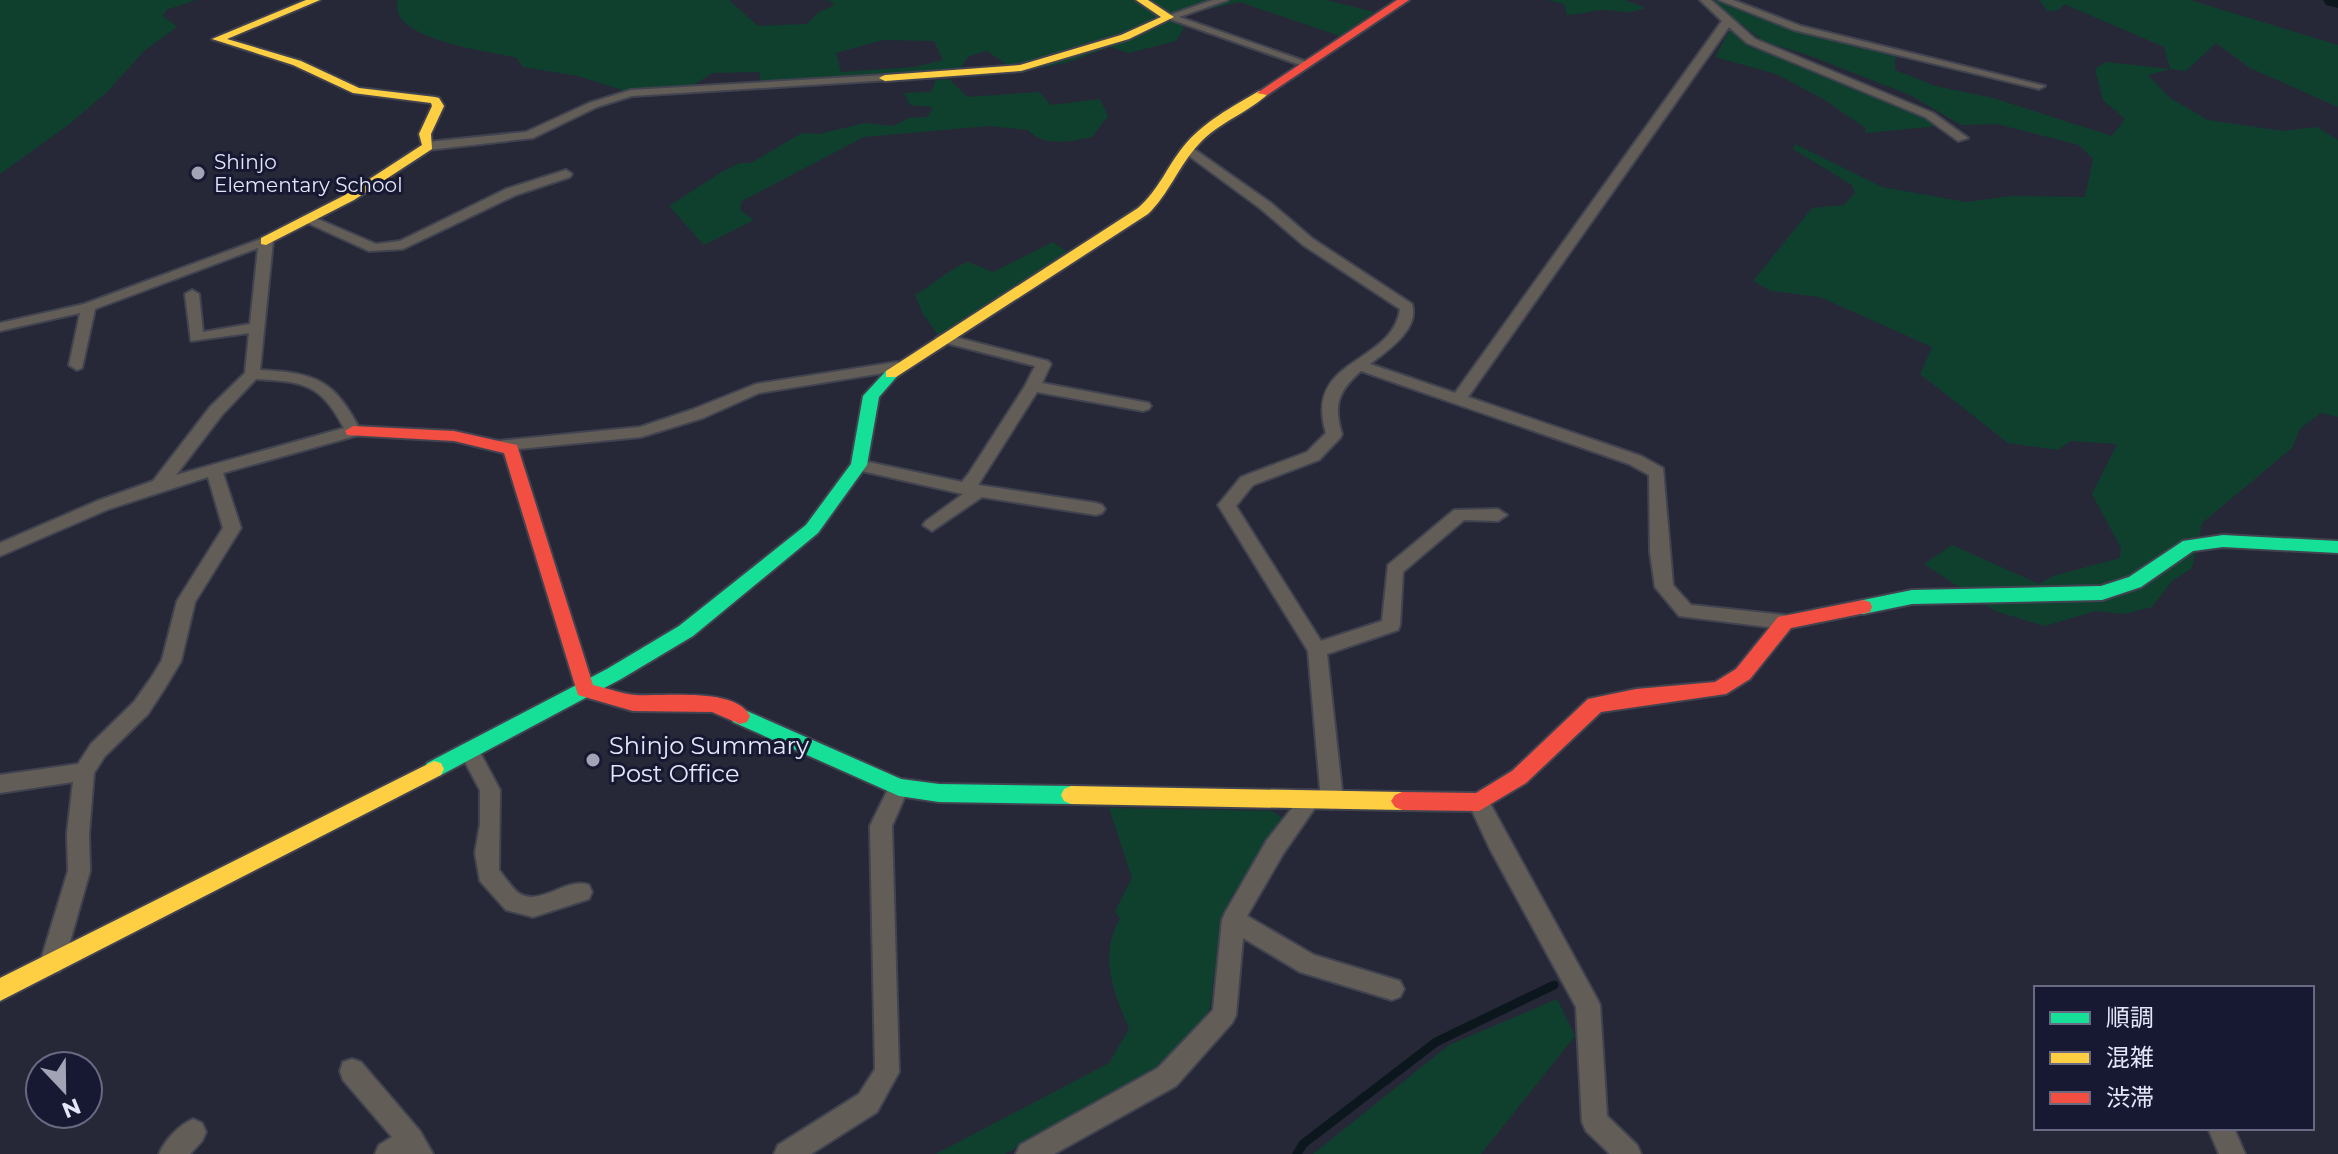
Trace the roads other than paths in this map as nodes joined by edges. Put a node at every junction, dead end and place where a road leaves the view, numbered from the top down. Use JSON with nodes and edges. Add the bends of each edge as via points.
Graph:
{"nodes":[{"id":1,"x":315,"y":0,"type":"edge"},
{"id":2,"x":1141,"y":0,"type":"edge"},
{"id":3,"x":1223,"y":0,"type":"edge"},
{"id":4,"x":1404,"y":0,"type":"edge"},
{"id":5,"x":1705,"y":0,"type":"edge"},
{"id":6,"x":1724,"y":0,"type":"edge"},
{"id":7,"x":1169,"y":17,"type":"junction"},
{"id":8,"x":1729,"y":19,"type":"junction"},
{"id":9,"x":1307,"y":64,"type":"junction"},
{"id":10,"x":2039,"y":86,"type":"dead end"},
{"id":11,"x":1962,"y":138,"type":"dead end"},
{"id":12,"x":428,"y":146,"type":"junction"},
{"id":13,"x":1187,"y":150,"type":"junction"},
{"id":14,"x":566,"y":174,"type":"dead end"},
{"id":15,"x":308,"y":220,"type":"junction"},
{"id":16,"x":266,"y":241,"type":"junction"},
{"id":17,"x":192,"y":294,"type":"dead end"},
{"id":18,"x":88,"y":307,"type":"junction"},
{"id":19,"x":0,"y":327,"type":"edge"},
{"id":20,"x":258,"y":327,"type":"junction"},
{"id":21,"x":943,"y":338,"type":"junction"},
{"id":22,"x":77,"y":365,"type":"dead end"},
{"id":23,"x":1359,"y":365,"type":"junction"},
{"id":24,"x":897,"y":367,"type":"junction"},
{"id":25,"x":252,"y":374,"type":"junction"},
{"id":26,"x":1033,"y":386,"type":"junction"},
{"id":27,"x":1459,"y":399,"type":"junction"},
{"id":28,"x":1143,"y":406,"type":"dead end"},
{"id":29,"x":353,"y":431,"type":"junction"},
{"id":30,"x":497,"y":446,"type":"junction"},
{"id":31,"x":859,"y":465,"type":"junction"},
{"id":32,"x":214,"y":470,"type":"junction"},
{"id":33,"x":159,"y":485,"type":"junction"},
{"id":34,"x":973,"y":490,"type":"junction"},
{"id":35,"x":1096,"y":509,"type":"dead end"},
{"id":36,"x":1498,"y":515,"type":"dead end"},
{"id":37,"x":932,"y":525,"type":"dead end"},
{"id":38,"x":2338,"y":547,"type":"edge"},
{"id":39,"x":0,"y":550,"type":"edge"},
{"id":40,"x":1785,"y":622,"type":"junction"},
{"id":41,"x":1317,"y":650,"type":"junction"},
{"id":42,"x":585,"y":690,"type":"junction"},
{"id":43,"x":469,"y":751,"type":"junction"},
{"id":44,"x":84,"y":772,"type":"junction"},
{"id":45,"x":0,"y":784,"type":"edge"},
{"id":46,"x":899,"y":787,"type":"junction"},
{"id":47,"x":1322,"y":800,"type":"junction"},
{"id":48,"x":1479,"y":802,"type":"junction"},
{"id":49,"x":581,"y":892,"type":"dead end"},
{"id":50,"x":1233,"y":920,"type":"junction"},
{"id":51,"x":52,"y":963,"type":"junction"},
{"id":52,"x":1392,"y":989,"type":"dead end"},
{"id":53,"x":0,"y":990,"type":"edge"},
{"id":54,"x":352,"y":1071,"type":"dead end"},
{"id":55,"x":2222,"y":1130,"type":"edge"},
{"id":56,"x":193,"y":1132,"type":"dead end"},
{"id":57,"x":415,"y":1147,"type":"edge"},
{"id":58,"x":172,"y":1154,"type":"edge"},
{"id":59,"x":388,"y":1154,"type":"edge"},
{"id":60,"x":787,"y":1154,"type":"edge"},
{"id":61,"x":1029,"y":1154,"type":"edge"},
{"id":62,"x":1628,"y":1154,"type":"edge"},
{"id":63,"x":2232,"y":1154,"type":"edge"}],
"edges":[{"from":1,"to":12,"type":"street","via":[[217,39],[297,63],[357,91],[435,100],[438,106],[425,134]]},
{"from":2,"to":7,"type":"street"},
{"from":3,"to":7,"type":"street"},
{"from":4,"to":9,"type":"street"},
{"from":5,"to":8,"type":"street"},
{"from":6,"to":10,"type":"street","via":[[1798,28]]},
{"from":7,"to":9,"type":"street"},
{"from":7,"to":12,"type":"street","via":[[1125,37],[1021,68],[631,93],[529,135]]},
{"from":8,"to":11,"type":"street","via":[[1751,41],[1929,115]]},
{"from":8,"to":27,"type":"street"},
{"from":9,"to":13,"type":"street","via":[[1204,131]]},
{"from":12,"to":15,"type":"street","via":[[399,170]]},
{"from":13,"to":21,"type":"street","via":[[1159,198],[1143,211]]},
{"from":13,"to":23,"type":"street","via":[[1308,242],[1407,307],[1407,318],[1396,335]]},
{"from":14,"to":15,"type":"street","via":[[511,192],[403,245],[374,248]]},
{"from":15,"to":16,"type":"street"},
{"from":16,"to":18,"type":"street"},
{"from":16,"to":20,"type":"street"},
{"from":17,"to":20,"type":"street","via":[[196,338]]},
{"from":18,"to":19,"type":"street"},
{"from":18,"to":22,"type":"street"},
{"from":20,"to":25,"type":"street"},
{"from":21,"to":24,"type":"street"},
{"from":21,"to":26,"type":"street","via":[[1043,364]]},
{"from":23,"to":27,"type":"street"},
{"from":23,"to":41,"type":"street","via":[[1332,388],[1327,414],[1334,434],[1313,456],[1247,481],[1227,505]]},
{"from":24,"to":30,"type":"street","via":[[756,389],[641,432]]},
{"from":24,"to":31,"type":"street","via":[[871,396]]},
{"from":25,"to":29,"type":"street","via":[[303,377],[331,391]]},
{"from":25,"to":33,"type":"street"},
{"from":26,"to":28,"type":"street"},
{"from":26,"to":34,"type":"street"},
{"from":27,"to":40,"type":"street","via":[[1657,472],[1664,587],[1686,611]]},
{"from":29,"to":30,"type":"street","via":[[454,436]]},
{"from":29,"to":32,"type":"street"},
{"from":30,"to":42,"type":"street","via":[[511,449]]},
{"from":31,"to":34,"type":"street"},
{"from":31,"to":42,"type":"street","via":[[812,529],[686,631]]},
{"from":32,"to":33,"type":"street"},
{"from":32,"to":44,"type":"street","via":[[232,528],[186,601],[171,661],[158,683]]},
{"from":33,"to":39,"type":"street"},
{"from":34,"to":35,"type":"street"},
{"from":34,"to":37,"type":"street"},
{"from":36,"to":41,"type":"street","via":[[1460,514],[1394,570],[1391,625]]},
{"from":38,"to":40,"type":"street","via":[[2223,541],[2189,545],[2135,582],[2102,593],[1912,597]]},
{"from":40,"to":48,"type":"street","via":[[1743,674],[1719,689],[1595,705],[1519,777]]},
{"from":41,"to":47,"type":"street"},
{"from":42,"to":43,"type":"street"},
{"from":42,"to":46,"type":"street","via":[[633,703],[714,704]]},
{"from":43,"to":49,"type":"street","via":[[490,790],[488,874],[514,903],[533,907]]},
{"from":43,"to":51,"type":"street"},
{"from":44,"to":45,"type":"street"},
{"from":44,"to":51,"type":"street","via":[[79,871]]},
{"from":46,"to":47,"type":"street","via":[[939,793]]},
{"from":46,"to":60,"type":"street","via":[[881,826],[887,1072],[868,1103]]},
{"from":47,"to":48,"type":"street"},
{"from":47,"to":50,"type":"street","via":[[1275,847]]},
{"from":48,"to":62,"type":"street","via":[[1588,1005],[1595,1122]]},
{"from":50,"to":52,"type":"street","via":[[1308,964]]},
{"from":50,"to":61,"type":"street","via":[[1224,1015],[1167,1077]]},
{"from":51,"to":53,"type":"street"},
{"from":54,"to":57,"type":"street"},
{"from":55,"to":63,"type":"street"},
{"from":56,"to":58,"type":"street"},
{"from":57,"to":59,"type":"street"}]}
